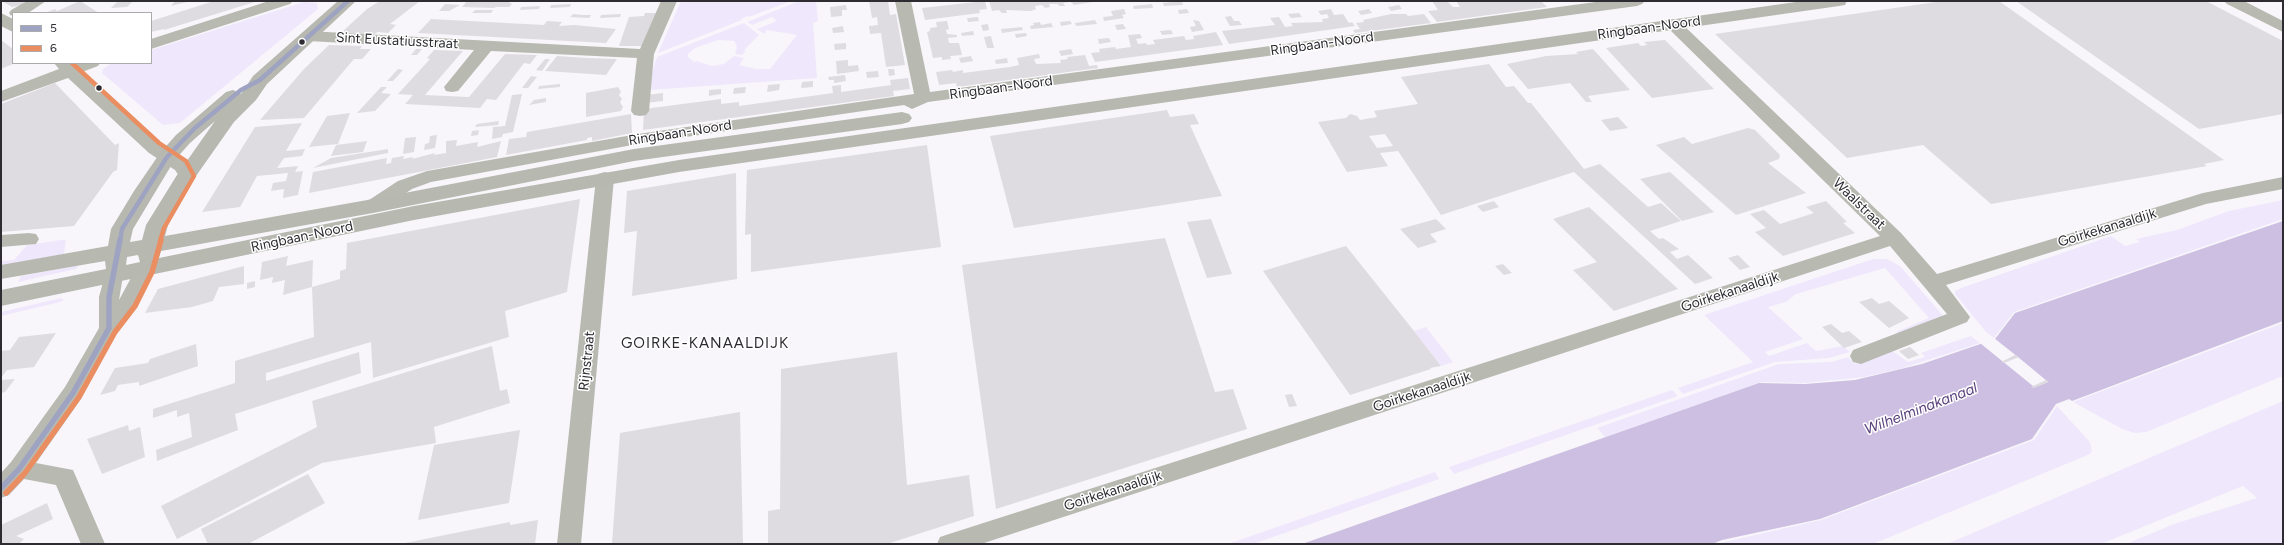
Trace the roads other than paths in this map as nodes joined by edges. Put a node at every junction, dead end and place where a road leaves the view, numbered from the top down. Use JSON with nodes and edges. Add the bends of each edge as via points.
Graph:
{"nodes":[{"id":1,"x":38,"y":1,"type":"edge"},
{"id":2,"x":285,"y":1,"type":"edge"},
{"id":3,"x":348,"y":1,"type":"edge"},
{"id":4,"x":669,"y":1,"type":"edge"},
{"id":5,"x":903,"y":1,"type":"edge"},
{"id":6,"x":1637,"y":1,"type":"edge"},
{"id":7,"x":1747,"y":1,"type":"edge"},
{"id":8,"x":1839,"y":1,"type":"edge"},
{"id":9,"x":2232,"y":1,"type":"edge"},
{"id":10,"x":1562,"y":6,"type":"edge"},
{"id":11,"x":20,"y":12,"type":"edge"},
{"id":12,"x":1673,"y":24,"type":"junction"},
{"id":13,"x":2283,"y":27,"type":"edge"},
{"id":14,"x":308,"y":36,"type":"junction"},
{"id":15,"x":152,"y":44,"type":"edge"},
{"id":16,"x":486,"y":46,"type":"junction"},
{"id":17,"x":646,"y":54,"type":"junction"},
{"id":18,"x":83,"y":64,"type":"edge"},
{"id":19,"x":66,"y":66,"type":"edge"},
{"id":20,"x":260,"y":80,"type":"junction"},
{"id":21,"x":452,"y":87,"type":"dead end"},
{"id":22,"x":1,"y":97,"type":"edge"},
{"id":23,"x":923,"y":98,"type":"junction"},
{"id":24,"x":640,"y":111,"type":"dead end"},
{"id":25,"x":885,"y":120,"type":"junction"},
{"id":26,"x":775,"y":134,"type":"junction"},
{"id":27,"x":168,"y":157,"type":"junction"},
{"id":28,"x":188,"y":174,"type":"junction"},
{"id":29,"x":2283,"y":183,"type":"edge"},
{"id":30,"x":604,"y":184,"type":"junction"},
{"id":31,"x":373,"y":206,"type":"junction"},
{"id":32,"x":1894,"y":238,"type":"junction"},
{"id":33,"x":29,"y":239,"type":"dead end"},
{"id":34,"x":1,"y":242,"type":"edge"},
{"id":35,"x":151,"y":246,"type":"junction"},
{"id":36,"x":117,"y":253,"type":"junction"},
{"id":37,"x":145,"y":270,"type":"junction"},
{"id":38,"x":1,"y":272,"type":"edge"},
{"id":39,"x":113,"y":276,"type":"junction"},
{"id":40,"x":1933,"y":282,"type":"junction"},
{"id":41,"x":1,"y":298,"type":"edge"},
{"id":42,"x":110,"y":328,"type":"junction"},
{"id":43,"x":1861,"y":356,"type":"dead end"},
{"id":44,"x":19,"y":469,"type":"junction"},
{"id":45,"x":1,"y":488,"type":"edge"},
{"id":46,"x":93,"y":544,"type":"edge"},
{"id":47,"x":569,"y":544,"type":"edge"},
{"id":48,"x":949,"y":544,"type":"edge"}],
"edges":[{"from":1,"to":11,"type":"street"},
{"from":2,"to":15,"type":"street"},
{"from":3,"to":14,"type":"main road"},
{"from":4,"to":17,"type":"street"},
{"from":5,"to":23,"type":"street"},
{"from":6,"to":10,"type":"street","name":"Ringbaan-Noord"},
{"from":7,"to":25,"type":"main road","name":"Ringbaan-Noord"},
{"from":8,"to":12,"type":"main road","name":"Ringbaan-Noord"},
{"from":9,"to":13,"type":"street"},
{"from":10,"to":23,"type":"street","name":"Ringbaan-Noord"},
{"from":12,"to":30,"type":"main road","name":"Ringbaan-Noord","via":[[769,152]]},
{"from":12,"to":32,"type":"street","name":"Waalstraat"},
{"from":14,"to":16,"type":"street","name":"Sint Eustatiusstraat"},
{"from":14,"to":20,"type":"main road"},
{"from":16,"to":17,"type":"street","name":"Sint Eustatiusstraat"},
{"from":16,"to":21,"type":"street","name":"Sint Eustatiusstraat"},
{"from":17,"to":24,"type":"street"},
{"from":18,"to":19,"type":"street"},
{"from":19,"to":22,"type":"street"},
{"from":19,"to":27,"type":"street","via":[[155,149]]},
{"from":20,"to":27,"type":"main road","via":[[241,90],[201,123]]},
{"from":20,"to":28,"type":"main road","via":[[249,96],[227,118]]},
{"from":23,"to":25,"type":"street"},
{"from":23,"to":31,"type":"street","name":"Ringbaan-Noord","via":[[638,139],[427,177],[405,185]]},
{"from":25,"to":26,"type":"main road","name":"Ringbaan-Noord"},
{"from":26,"to":30,"type":"main road","name":"Ringbaan-Noord","via":[[736,147],[612,168],[607,170]]},
{"from":26,"to":31,"type":"main road","name":"Ringbaan-Noord","via":[[634,155]]},
{"from":27,"to":28,"type":"street"},
{"from":27,"to":36,"type":"main road","via":[[122,229]]},
{"from":28,"to":35,"type":"main road","via":[[157,225]]},
{"from":29,"to":40,"type":"street","name":"Goirkekanaaldijk","via":[[2203,199]]},
{"from":30,"to":37,"type":"main road","name":"Ringbaan-Noord","via":[[414,213]]},
{"from":30,"to":47,"type":"street","name":"Rijnstraat"},
{"from":31,"to":35,"type":"main road","name":"Ringbaan-Noord"},
{"from":32,"to":40,"type":"street","name":"Waalstraat"},
{"from":32,"to":48,"type":"street","name":"Goirkekanaaldijk"},
{"from":33,"to":34,"type":"street"},
{"from":35,"to":36,"type":"main road","name":"Ringbaan-Noord"},
{"from":35,"to":37,"type":"main road"},
{"from":36,"to":38,"type":"main road","name":"Ringbaan-Noord"},
{"from":36,"to":39,"type":"main road"},
{"from":37,"to":39,"type":"main road","name":"Ringbaan-Noord"},
{"from":37,"to":42,"type":"street","via":[[129,302]]},
{"from":39,"to":41,"type":"main road","name":"Ringbaan-Noord"},
{"from":39,"to":42,"type":"street","via":[[109,297]]},
{"from":40,"to":43,"type":"street","name":"Waalstraat","via":[[1960,317]]},
{"from":42,"to":44,"type":"street","via":[[73,393]]},
{"from":44,"to":45,"type":"street"},
{"from":44,"to":46,"type":"street","via":[[65,478]]}]}
